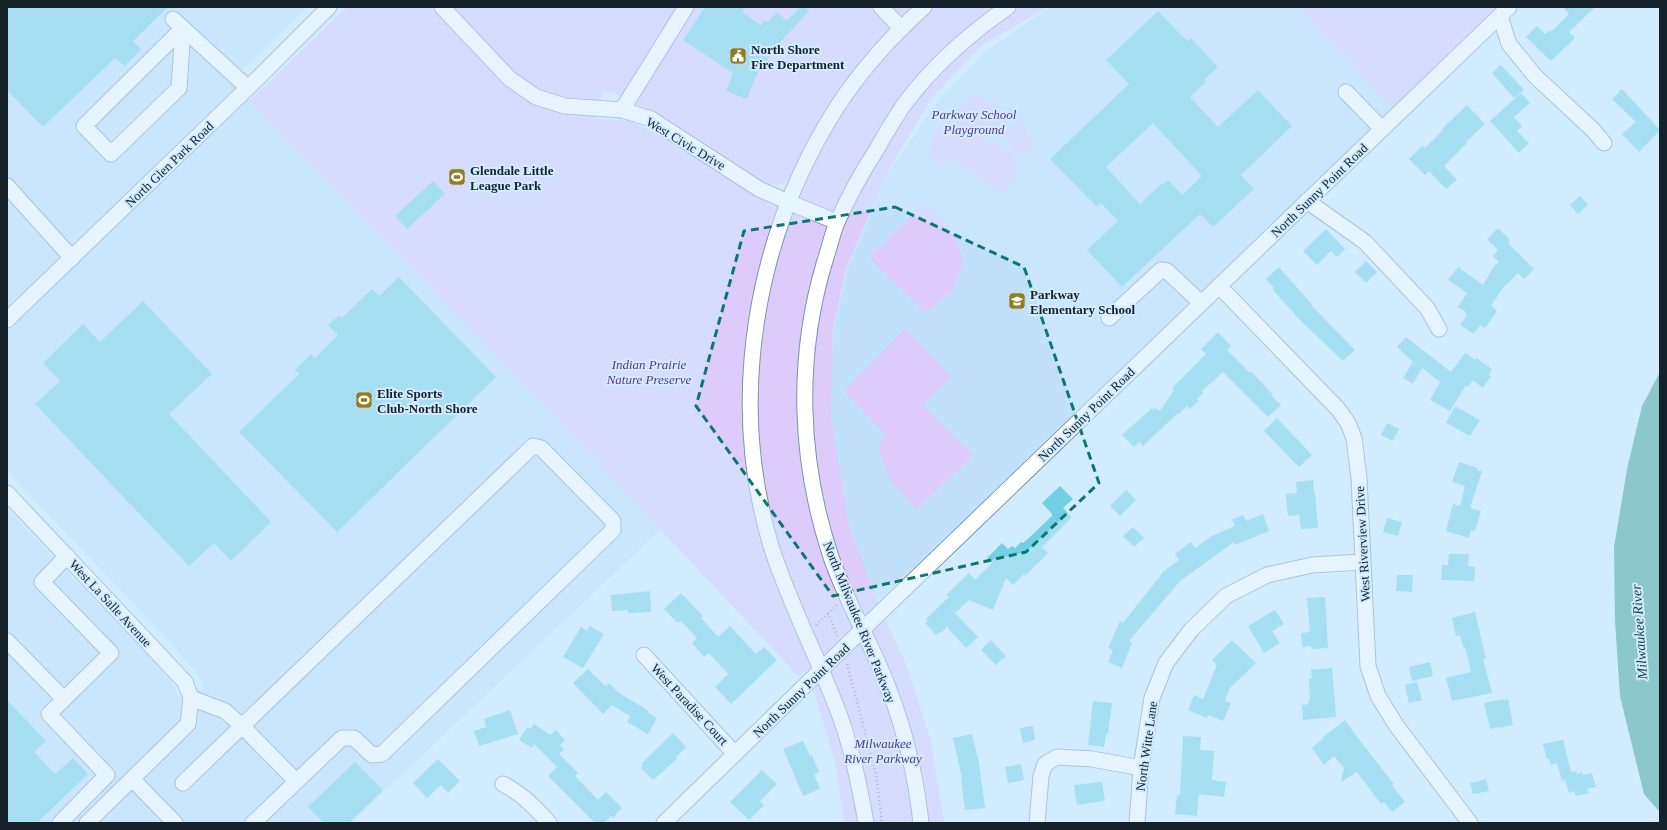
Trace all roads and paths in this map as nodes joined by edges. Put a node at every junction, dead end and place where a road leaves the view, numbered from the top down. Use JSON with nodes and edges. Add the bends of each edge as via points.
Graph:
{"nodes":[{"id":1,"x":328,"y":7,"type":"edge"},
{"id":2,"x":442,"y":7,"type":"edge"},
{"id":3,"x":686,"y":7,"type":"edge"},
{"id":4,"x":881,"y":7,"type":"edge"},
{"id":5,"x":924,"y":7,"type":"edge"},
{"id":6,"x":1008,"y":7,"type":"edge"},
{"id":7,"x":1505,"y":12,"type":"edge"},
{"id":8,"x":178,"y":24,"type":"junction"},
{"id":9,"x":901,"y":28,"type":"junction"},
{"id":10,"x":248,"y":88,"type":"junction"},
{"id":11,"x":1346,"y":92,"type":"dead end"},
{"id":12,"x":622,"y":110,"type":"junction"},
{"id":13,"x":1382,"y":129,"type":"junction"},
{"id":14,"x":1604,"y":143,"type":"dead end"},
{"id":15,"x":7,"y":186,"type":"edge"},
{"id":16,"x":1307,"y":201,"type":"junction"},
{"id":17,"x":788,"y":202,"type":"junction"},
{"id":18,"x":837,"y":222,"type":"junction"},
{"id":19,"x":72,"y":258,"type":"junction"},
{"id":20,"x":1219,"y":286,"type":"junction"},
{"id":21,"x":1201,"y":303,"type":"junction"},
{"id":22,"x":1109,"y":318,"type":"dead end"},
{"id":23,"x":7,"y":320,"type":"edge"},
{"id":24,"x":1439,"y":329,"type":"dead end"},
{"id":25,"x":7,"y":493,"type":"edge"},
{"id":26,"x":67,"y":556,"type":"junction"},
{"id":27,"x":1362,"y":562,"type":"junction"},
{"id":28,"x":842,"y":600,"type":"dead end"},
{"id":29,"x":828,"y":613,"type":"junction"},
{"id":30,"x":814,"y":626,"type":"dead end"},
{"id":31,"x":863,"y":629,"type":"junction"},
{"id":32,"x":7,"y":641,"type":"edge"},
{"id":33,"x":843,"y":650,"type":"junction"},
{"id":34,"x":644,"y":655,"type":"dead end"},
{"id":35,"x":822,"y":670,"type":"junction"},
{"id":36,"x":64,"y":698,"type":"junction"},
{"id":37,"x":191,"y":698,"type":"junction"},
{"id":38,"x":242,"y":726,"type":"junction"},
{"id":39,"x":735,"y":754,"type":"junction"},
{"id":40,"x":1141,"y":768,"type":"junction"},
{"id":41,"x":107,"y":775,"type":"junction"},
{"id":42,"x":132,"y":779,"type":"junction"},
{"id":43,"x":296,"y":781,"type":"junction"},
{"id":44,"x":183,"y":783,"type":"dead end"},
{"id":45,"x":503,"y":784,"type":"dead end"},
{"id":46,"x":120,"y":790,"type":"junction"},
{"id":47,"x":60,"y":823,"type":"edge"},
{"id":48,"x":87,"y":823,"type":"edge"},
{"id":49,"x":176,"y":823,"type":"edge"},
{"id":50,"x":253,"y":823,"type":"edge"},
{"id":51,"x":549,"y":823,"type":"edge"},
{"id":52,"x":664,"y":823,"type":"edge"},
{"id":53,"x":866,"y":823,"type":"edge"},
{"id":54,"x":882,"y":823,"type":"edge"},
{"id":55,"x":921,"y":823,"type":"edge"},
{"id":56,"x":1037,"y":823,"type":"edge"},
{"id":57,"x":1137,"y":823,"type":"edge"},
{"id":58,"x":1470,"y":823,"type":"edge"}],
"edges":[{"from":1,"to":10,"type":"street","name":"North Glen Park Road"},
{"from":2,"to":12,"type":"street","name":"West Civic Drive","via":[[510,79],[536,97],[565,106]]},
{"from":3,"to":12,"type":"street"},
{"from":4,"to":9,"type":"street"},
{"from":5,"to":9,"type":"street"},
{"from":6,"to":18,"type":"street","name":"North Milwaukee River Parkway","via":[[956,49],[904,106],[862,172]]},
{"from":7,"to":13,"type":"street","name":"North Sunny Point Road"},
{"from":7,"to":14,"type":"street","via":[[1509,44],[1535,76]]},
{"from":8,"to":8,"type":"street","via":[[84,126],[111,154],[180,88]]},
{"from":8,"to":10,"type":"street"},
{"from":9,"to":17,"type":"street","via":[[837,107]]},
{"from":10,"to":19,"type":"street","name":"North Glen Park Road"},
{"from":11,"to":13,"type":"street"},
{"from":12,"to":17,"type":"street","name":"West Civic Drive","via":[[651,119],[759,189]]},
{"from":13,"to":16,"type":"street","name":"North Sunny Point Road"},
{"from":15,"to":19,"type":"street"},
{"from":16,"to":20,"type":"street","name":"North Sunny Point Road"},
{"from":16,"to":24,"type":"street","via":[[1365,242],[1427,308]]},
{"from":17,"to":18,"type":"street","name":"West Civic Drive"},
{"from":17,"to":35,"type":"street","via":[[765,274],[755,327],[750,380],[753,458],[771,545],[785,585]]},
{"from":18,"to":31,"type":"street","name":"North Milwaukee River Parkway","via":[[808,332],[804,385],[805,434],[819,516],[831,555]]},
{"from":19,"to":23,"type":"street","name":"North Glen Park Road"},
{"from":20,"to":21,"type":"street","name":"North Sunny Point Road"},
{"from":20,"to":27,"type":"street","name":"West Riverview Drive","via":[[1338,409],[1348,423],[1354,438],[1359,478]]},
{"from":21,"to":22,"type":"street","via":[[1167,271],[1161,270]]},
{"from":21,"to":31,"type":"street","name":"North Sunny Point Road"},
{"from":25,"to":26,"type":"street","name":"West La Salle Avenue"},
{"from":26,"to":36,"type":"street","via":[[42,582],[111,652]]},
{"from":26,"to":37,"type":"street","name":"West La Salle Avenue","via":[[184,682]]},
{"from":27,"to":40,"type":"street","name":"North Witte Lane","via":[[1312,565],[1267,576],[1226,596],[1191,630],[1166,662],[1152,698]]},
{"from":27,"to":58,"type":"street","name":"West Riverview Drive","via":[[1368,666],[1378,696],[1396,725]]},
{"from":28,"to":29,"type":"path"},
{"from":29,"to":30,"type":"path"},
{"from":29,"to":33,"type":"path"},
{"from":31,"to":33,"type":"street","name":"North Sunny Point Road"},
{"from":31,"to":55,"type":"street","name":"North Milwaukee River Parkway","via":[[888,687],[906,740]]},
{"from":32,"to":36,"type":"street"},
{"from":33,"to":35,"type":"street","name":"North Sunny Point Road"},
{"from":33,"to":54,"type":"path","via":[[876,774]]},
{"from":34,"to":39,"type":"street","name":"West Paradise Court"},
{"from":35,"to":39,"type":"street","name":"North Sunny Point Road"},
{"from":35,"to":53,"type":"street","via":[[841,720],[856,771]]},
{"from":36,"to":41,"type":"street","via":[[49,714]]},
{"from":37,"to":38,"type":"street","via":[[225,711]]},
{"from":37,"to":42,"type":"street","via":[[188,724]]},
{"from":38,"to":43,"type":"street"},
{"from":38,"to":43,"type":"street","via":[[533,446],[541,448],[613,521],[613,530],[382,754],[372,755],[354,738],[342,738]]},
{"from":38,"to":44,"type":"street"},
{"from":39,"to":52,"type":"street","name":"North Sunny Point Road"},
{"from":40,"to":56,"type":"street","via":[[1092,759],[1057,757],[1045,764]]},
{"from":40,"to":57,"type":"street","name":"North Witte Lane"},
{"from":41,"to":46,"type":"street"},
{"from":41,"to":47,"type":"street"},
{"from":42,"to":46,"type":"street"},
{"from":42,"to":49,"type":"street"},
{"from":43,"to":50,"type":"street"},
{"from":45,"to":51,"type":"street","via":[[534,806]]},
{"from":46,"to":48,"type":"street"}]}
